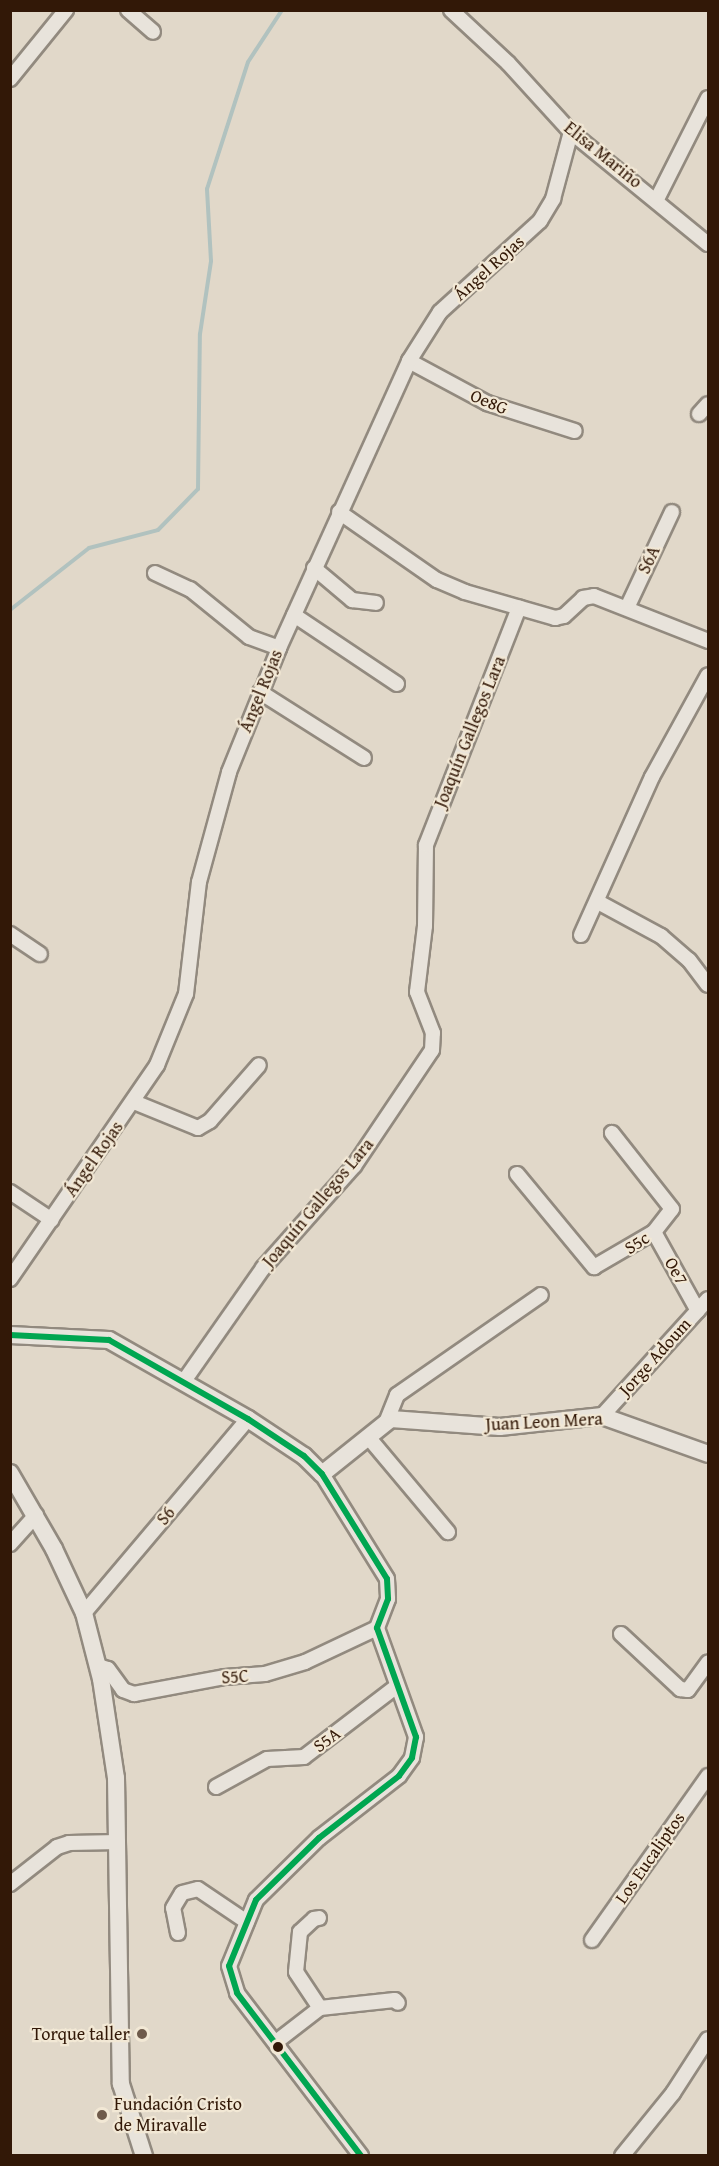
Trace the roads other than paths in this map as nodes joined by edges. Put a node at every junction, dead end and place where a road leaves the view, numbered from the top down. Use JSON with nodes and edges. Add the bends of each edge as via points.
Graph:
{"nodes":[{"id":1,"x":66,"y":10,"type":"edge"},
{"id":2,"x":128,"y":10,"type":"edge"},
{"id":3,"x":452,"y":10,"type":"edge"},
{"id":4,"x":153,"y":32,"type":"dead end"},
{"id":5,"x":10,"y":79,"type":"edge"},
{"id":6,"x":708,"y":98,"type":"edge"},
{"id":7,"x":571,"y":132,"type":"junction"},
{"id":8,"x":657,"y":199,"type":"junction"},
{"id":9,"x":708,"y":244,"type":"edge"},
{"id":10,"x":409,"y":361,"type":"junction"},
{"id":11,"x":574,"y":431,"type":"dead end"},
{"id":12,"x":339,"y":512,"type":"junction"},
{"id":13,"x":672,"y":513,"type":"dead end"},
{"id":14,"x":314,"y":568,"type":"junction"},
{"id":15,"x":155,"y":573,"type":"dead end"},
{"id":16,"x":376,"y":603,"type":"dead end"},
{"id":17,"x":519,"y":608,"type":"junction"},
{"id":18,"x":627,"y":608,"type":"junction"},
{"id":19,"x":294,"y":615,"type":"junction"},
{"id":20,"x":708,"y":641,"type":"edge"},
{"id":21,"x":279,"y":648,"type":"junction"},
{"id":22,"x":708,"y":675,"type":"edge"},
{"id":23,"x":397,"y":684,"type":"dead end"},
{"id":24,"x":260,"y":692,"type":"junction"},
{"id":25,"x":364,"y":758,"type":"dead end"},
{"id":26,"x":598,"y":902,"type":"junction"},
{"id":27,"x":10,"y":934,"type":"edge"},
{"id":28,"x":581,"y":935,"type":"dead end"},
{"id":29,"x":40,"y":954,"type":"dead end"},
{"id":30,"x":708,"y":984,"type":"edge"},
{"id":31,"x":259,"y":1065,"type":"dead end"},
{"id":32,"x":134,"y":1102,"type":"junction"},
{"id":33,"x":612,"y":1134,"type":"dead end"},
{"id":34,"x":517,"y":1174,"type":"dead end"},
{"id":35,"x":10,"y":1192,"type":"edge"},
{"id":36,"x":52,"y":1220,"type":"junction"},
{"id":37,"x":654,"y":1232,"type":"junction"},
{"id":38,"x":10,"y":1279,"type":"edge"},
{"id":39,"x":541,"y":1295,"type":"dead end"},
{"id":40,"x":708,"y":1299,"type":"edge"},
{"id":41,"x":698,"y":1311,"type":"junction"},
{"id":42,"x":10,"y":1335,"type":"edge"},
{"id":43,"x":184,"y":1381,"type":"junction"},
{"id":44,"x":602,"y":1416,"type":"junction"},
{"id":45,"x":248,"y":1419,"type":"junction"},
{"id":46,"x":387,"y":1420,"type":"junction"},
{"id":47,"x":369,"y":1438,"type":"junction"},
{"id":48,"x":708,"y":1454,"type":"edge"},
{"id":49,"x":10,"y":1473,"type":"edge"},
{"id":50,"x":322,"y":1474,"type":"junction"},
{"id":51,"x":36,"y":1515,"type":"junction"},
{"id":52,"x":448,"y":1532,"type":"dead end"},
{"id":53,"x":10,"y":1544,"type":"edge"},
{"id":54,"x":84,"y":1613,"type":"junction"},
{"id":55,"x":377,"y":1628,"type":"junction"},
{"id":56,"x":621,"y":1634,"type":"dead end"},
{"id":57,"x":708,"y":1662,"type":"edge"},
{"id":58,"x":98,"y":1666,"type":"junction"},
{"id":59,"x":397,"y":1686,"type":"junction"},
{"id":60,"x":708,"y":1776,"type":"edge"},
{"id":61,"x":216,"y":1787,"type":"dead end"},
{"id":62,"x":118,"y":1842,"type":"junction"},
{"id":63,"x":10,"y":1884,"type":"edge"},
{"id":64,"x":319,"y":1918,"type":"dead end"},
{"id":65,"x":247,"y":1922,"type":"junction"},
{"id":66,"x":178,"y":1933,"type":"dead end"},
{"id":67,"x":592,"y":1940,"type":"dead end"},
{"id":68,"x":398,"y":2003,"type":"dead end"},
{"id":69,"x":320,"y":2008,"type":"junction"},
{"id":70,"x":708,"y":2039,"type":"edge"},
{"id":71,"x":276,"y":2042,"type":"junction"},
{"id":72,"x":144,"y":2156,"type":"edge"},
{"id":73,"x":362,"y":2156,"type":"edge"},
{"id":74,"x":622,"y":2156,"type":"edge"}],
"edges":[{"from":1,"to":5,"type":"street"},
{"from":2,"to":4,"type":"street"},
{"from":3,"to":7,"type":"street","name":"Elisa Mariño","via":[[508,63]]},
{"from":6,"to":8,"type":"street"},
{"from":7,"to":8,"type":"street","name":"Elisa Mariño"},
{"from":7,"to":10,"type":"street","name":"Ángel Rojas","via":[[553,198],[540,220],[440,312]]},
{"from":8,"to":9,"type":"street","name":"Elisa Mariño"},
{"from":10,"to":11,"type":"street","name":"Oe8G","via":[[487,403]]},
{"from":10,"to":12,"type":"street","name":"Ángel Rojas"},
{"from":12,"to":14,"type":"street","name":"Ángel Rojas"},
{"from":12,"to":17,"type":"street","via":[[448,586]]},
{"from":13,"to":18,"type":"street","name":"S6A"},
{"from":14,"to":16,"type":"street","via":[[352,600]]},
{"from":14,"to":19,"type":"street","name":"Ángel Rojas"},
{"from":15,"to":21,"type":"street","via":[[190,589],[249,637]]},
{"from":17,"to":18,"type":"street","via":[[560,618],[583,598],[594,596]]},
{"from":17,"to":43,"type":"street","name":"Joaquín Gallegos Lara","via":[[426,845],[425,926],[417,992],[433,1034],[432,1050],[354,1166],[263,1268]]},
{"from":18,"to":20,"type":"street"},
{"from":19,"to":21,"type":"street","name":"Ángel Rojas"},
{"from":19,"to":23,"type":"street"},
{"from":21,"to":24,"type":"street","name":"Ángel Rojas"},
{"from":22,"to":26,"type":"street","via":[[652,777]]},
{"from":24,"to":25,"type":"street"},
{"from":24,"to":32,"type":"street","name":"Ángel Rojas","via":[[212,828],[191,928],[186,994],[157,1065]]},
{"from":26,"to":28,"type":"street"},
{"from":26,"to":30,"type":"street","via":[[662,936]]},
{"from":27,"to":29,"type":"street"},
{"from":31,"to":32,"type":"street","via":[[204,1127],[193,1128]]},
{"from":32,"to":36,"type":"street","name":"Ángel Rojas"},
{"from":33,"to":37,"type":"street","name":"S5c","via":[[672,1209]]},
{"from":34,"to":37,"type":"street","name":"S5c","via":[[594,1267]]},
{"from":35,"to":36,"type":"street"},
{"from":36,"to":38,"type":"street","name":"Ángel Rojas"},
{"from":37,"to":41,"type":"street","name":"Oe7"},
{"from":39,"to":46,"type":"street","via":[[397,1395]]},
{"from":40,"to":41,"type":"street","name":"Jorge Adoum"},
{"from":41,"to":44,"type":"street","name":"Jorge Adoum"},
{"from":42,"to":43,"type":"street","via":[[109,1340]]},
{"from":43,"to":45,"type":"street"},
{"from":44,"to":46,"type":"street","name":"Juan Leon Mera","via":[[500,1427]]},
{"from":44,"to":48,"type":"street","name":"Juan Leon Mera"},
{"from":45,"to":50,"type":"street","via":[[304,1456]]},
{"from":45,"to":54,"type":"street","name":"S6"},
{"from":46,"to":47,"type":"street"},
{"from":47,"to":50,"type":"street"},
{"from":47,"to":52,"type":"street"},
{"from":49,"to":51,"type":"street"},
{"from":50,"to":55,"type":"street","via":[[387,1579],[388,1599]]},
{"from":51,"to":53,"type":"street"},
{"from":51,"to":54,"type":"street"},
{"from":54,"to":58,"type":"street"},
{"from":55,"to":58,"type":"street","name":"S5C","via":[[305,1662],[265,1674],[225,1677],[134,1694],[123,1690],[108,1669]]},
{"from":55,"to":59,"type":"street"},
{"from":56,"to":57,"type":"street","via":[[680,1689],[688,1690]]},
{"from":58,"to":62,"type":"street","via":[[114,1748]]},
{"from":59,"to":61,"type":"street","name":"S5A","via":[[304,1757],[267,1759]]},
{"from":59,"to":65,"type":"street","via":[[416,1737],[412,1758],[399,1776],[319,1838],[256,1900]]},
{"from":60,"to":67,"type":"street","name":"Los Eucaliptos"},
{"from":62,"to":63,"type":"street","via":[[69,1843],[57,1847]]},
{"from":62,"to":72,"type":"street","via":[[120,2084]]},
{"from":64,"to":69,"type":"street","via":[[300,1932],[296,1972]]},
{"from":65,"to":66,"type":"street","via":[[198,1890],[182,1893],[173,1908]]},
{"from":65,"to":71,"type":"street","via":[[229,1966],[237,1993]]},
{"from":68,"to":69,"type":"street","via":[[395,2000]]},
{"from":69,"to":71,"type":"street"},
{"from":70,"to":74,"type":"street","via":[[674,2092]]},
{"from":71,"to":73,"type":"street"}]}
